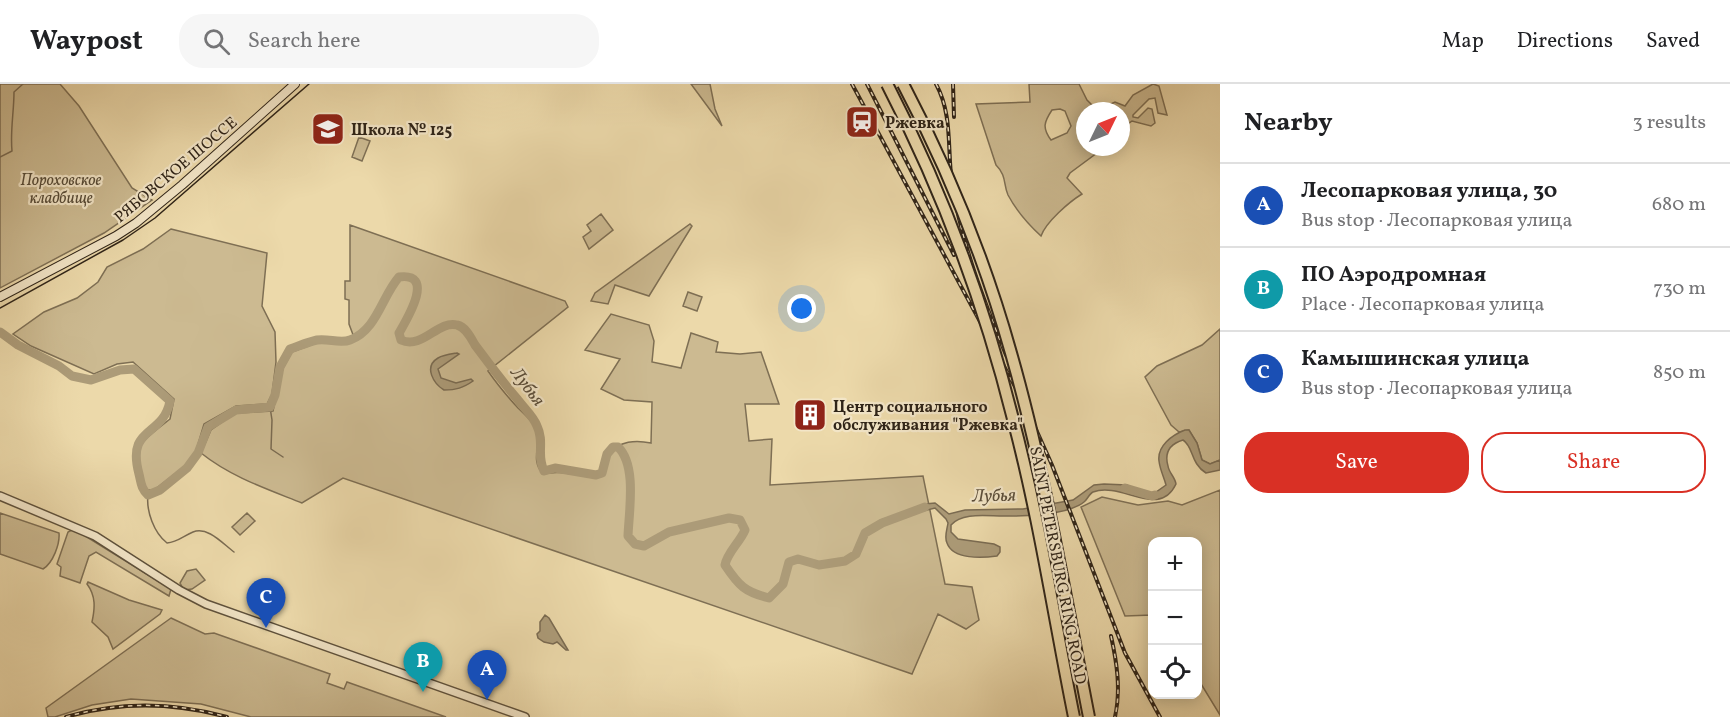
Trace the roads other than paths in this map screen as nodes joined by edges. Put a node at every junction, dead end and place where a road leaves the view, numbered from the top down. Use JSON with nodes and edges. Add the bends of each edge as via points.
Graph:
{"nodes":[{"id":1,"x":295,"y":84,"type":"edge"},
{"id":2,"x":887,"y":84,"type":"edge"},
{"id":3,"x":903,"y":84,"type":"edge"},
{"id":4,"x":0,"y":297,"type":"edge"},
{"id":5,"x":0,"y":496,"type":"edge"},
{"id":6,"x":525,"y":717,"type":"edge"},
{"id":7,"x":1074,"y":717,"type":"edge"},
{"id":8,"x":1089,"y":717,"type":"edge"}],
"edges":[{"from":1,"to":4,"type":"main road","name":"РЯБОВСКОЕ ШОССЕ","via":[[142,218],[117,236]]},
{"from":2,"to":7,"type":"highway","name":"SAINT PETERSBURG RING ROAD","bridge":true,"via":[[949,218],[996,356],[1014,420]]},
{"from":3,"to":8,"type":"highway","name":"SAINT PETERSBURG RING ROAD","bridge":true,"via":[[962,212],[1011,351],[1043,485]]},
{"from":5,"to":6,"type":"street","via":[[90,533],[206,604]]}]}
